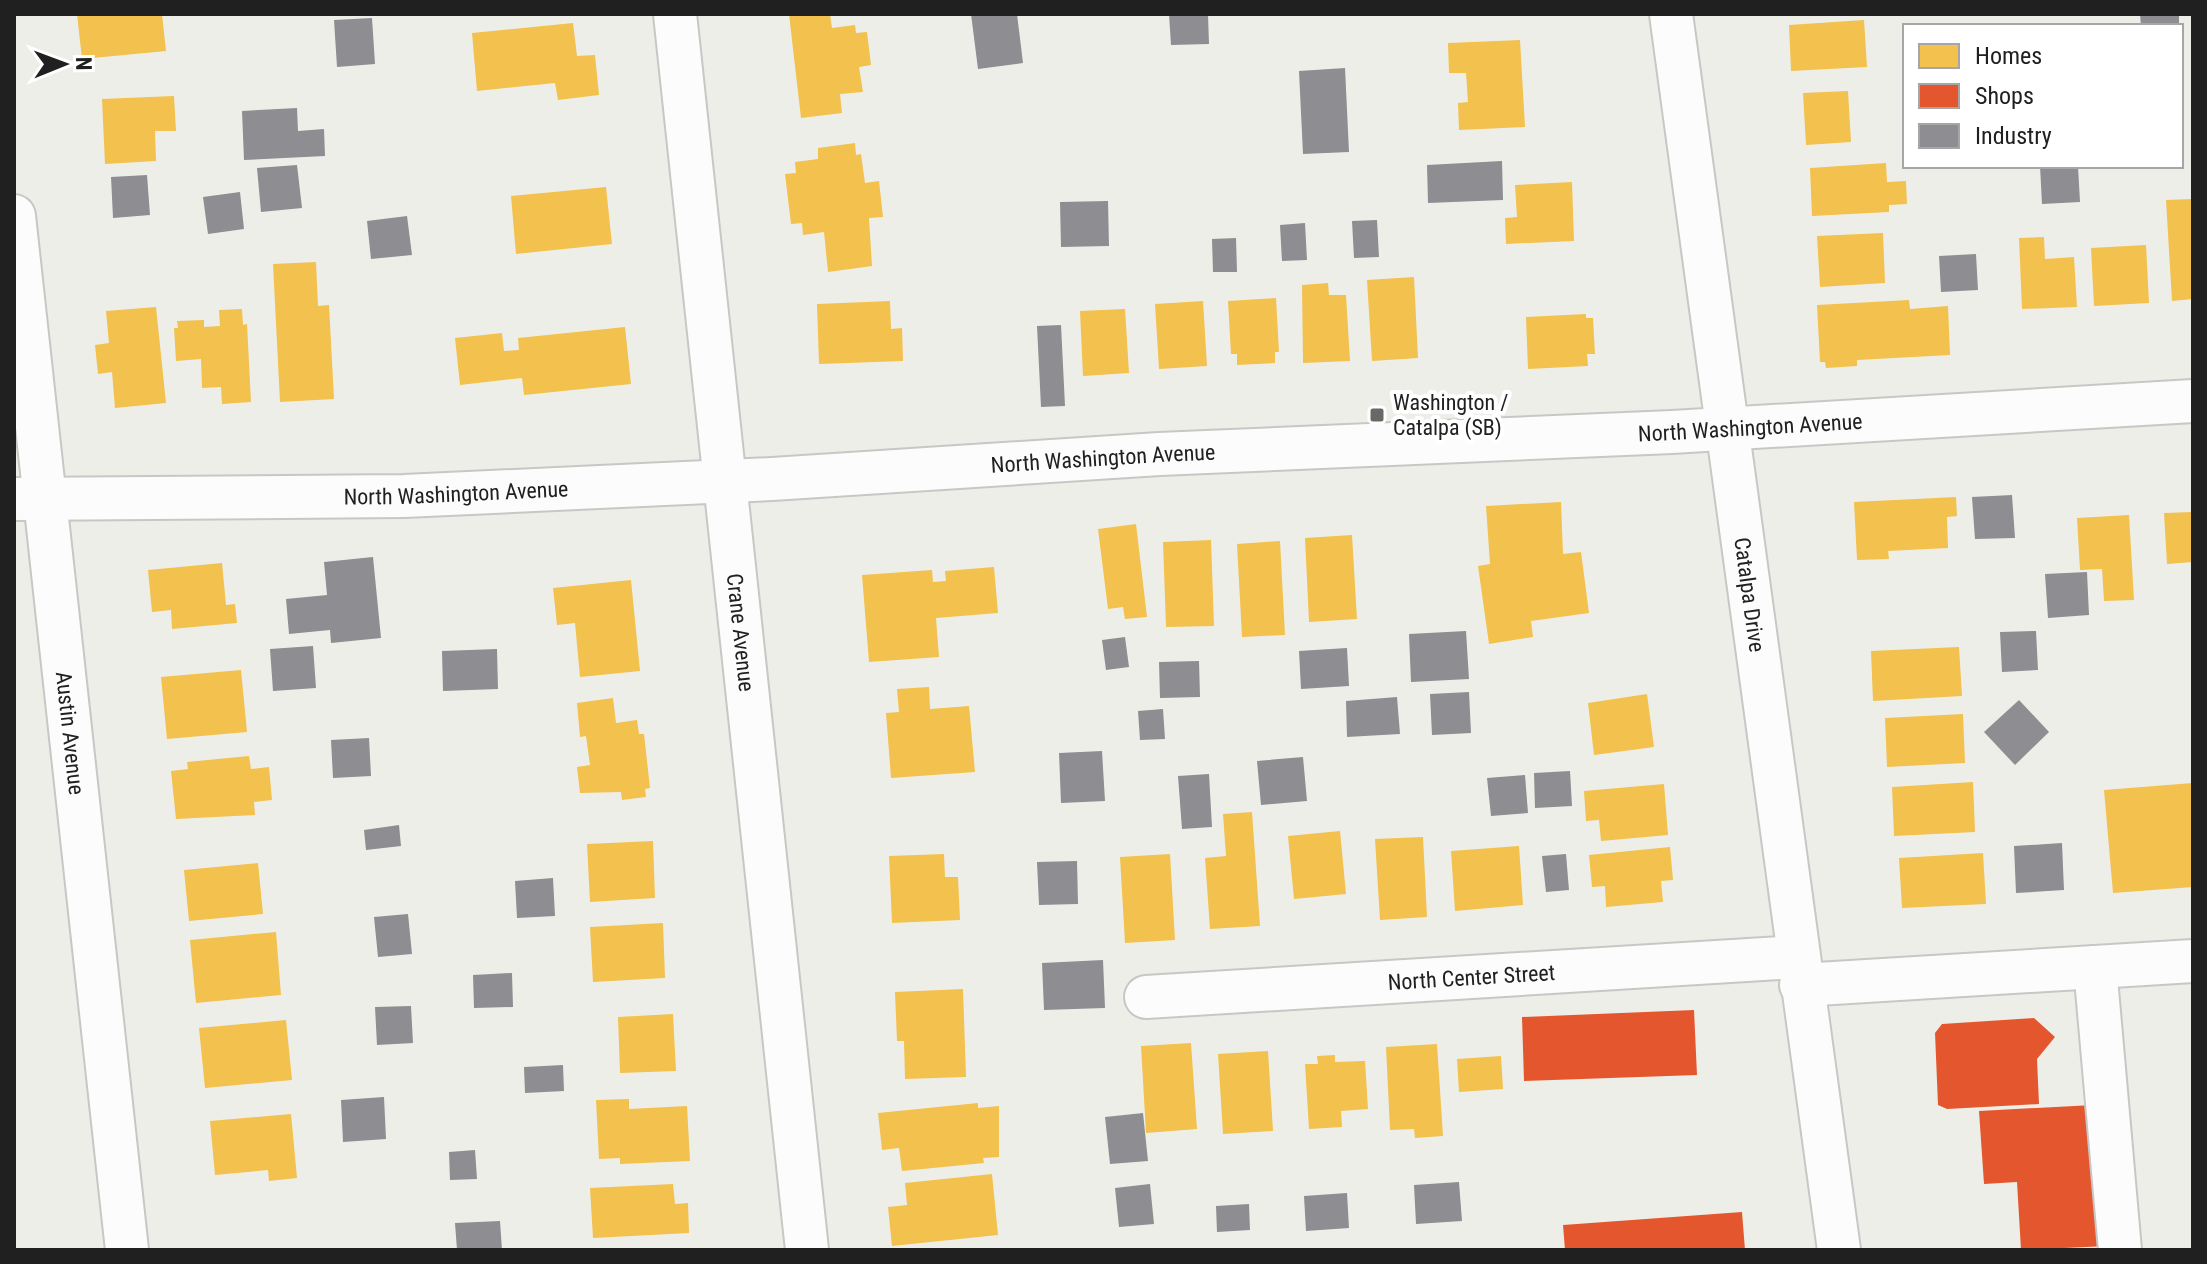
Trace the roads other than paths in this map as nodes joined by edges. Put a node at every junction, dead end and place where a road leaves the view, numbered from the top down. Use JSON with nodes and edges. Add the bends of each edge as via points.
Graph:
{"nodes":[{"id":1,"x":675,"y":14,"type":"edge"},
{"id":2,"x":1671,"y":14,"type":"edge"},
{"id":3,"x":14,"y":216,"type":"edge"},
{"id":4,"x":2193,"y":401,"type":"edge"},
{"id":5,"x":1727,"y":429,"type":"junction"},
{"id":6,"x":724,"y":481,"type":"junction"},
{"id":7,"x":29,"y":500,"type":"edge"},
{"id":8,"x":2193,"y":961,"type":"edge"},
{"id":9,"x":2095,"y":967,"type":"junction"},
{"id":10,"x":1799,"y":971,"type":"junction"},
{"id":11,"x":1146,"y":997,"type":"dead end"},
{"id":12,"x":127,"y":1250,"type":"edge"},
{"id":13,"x":807,"y":1250,"type":"edge"},
{"id":14,"x":1839,"y":1250,"type":"edge"},
{"id":15,"x":2120,"y":1250,"type":"edge"}],
"edges":[{"from":1,"to":6,"type":"street","name":"Crane Avenue"},
{"from":2,"to":5,"type":"street","name":"Catalpa Drive"},
{"from":3,"to":7,"type":"street","name":"Austin Avenue"},
{"from":4,"to":5,"type":"street","name":"North Washington Avenue"},
{"from":5,"to":6,"type":"street","name":"North Washington Avenue","via":[[1159,454]]},
{"from":5,"to":10,"type":"street","name":"Catalpa Drive"},
{"from":6,"to":7,"type":"street","name":"North Washington Avenue","via":[[404,496]]},
{"from":6,"to":13,"type":"street","name":"Crane Avenue"},
{"from":7,"to":12,"type":"street","name":"Austin Avenue","via":[[58,592]]},
{"from":8,"to":9,"type":"street","name":"North Center Street"},
{"from":9,"to":10,"type":"street","name":"North Center Street"},
{"from":9,"to":15,"type":"street"},
{"from":10,"to":11,"type":"street","name":"North Center Street"},
{"from":10,"to":14,"type":"street","name":"Catalpa Drive"}]}
